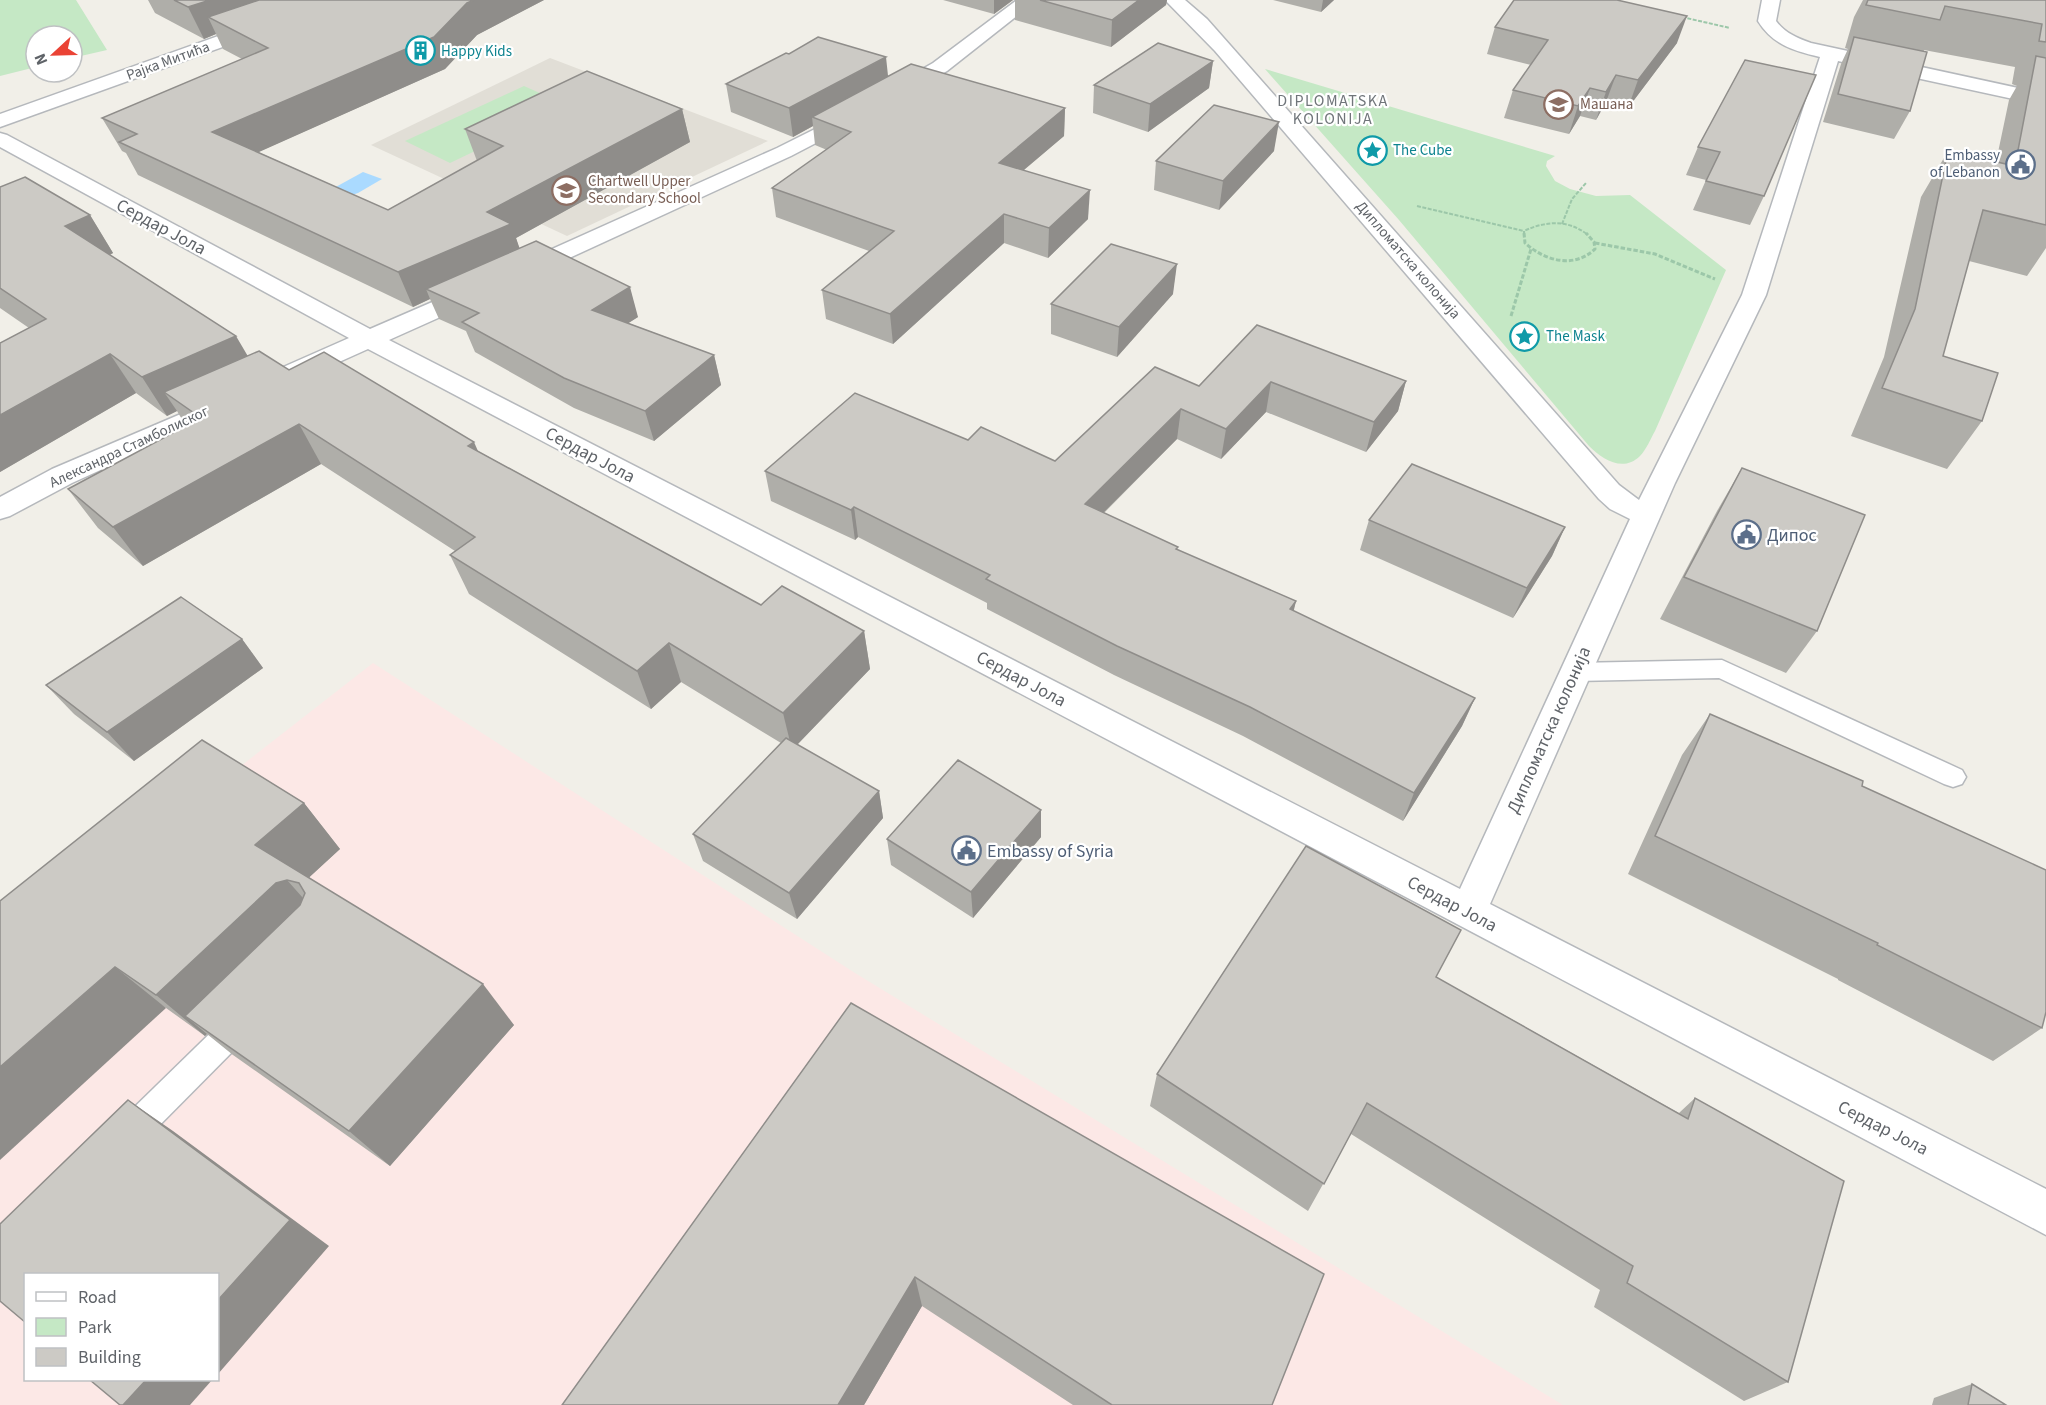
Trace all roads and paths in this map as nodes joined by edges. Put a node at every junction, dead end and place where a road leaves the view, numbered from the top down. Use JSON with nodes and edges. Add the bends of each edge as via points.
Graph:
{"nodes":[{"id":1,"x":336,"y":0,"type":"edge"},
{"id":2,"x":1028,"y":0,"type":"edge"},
{"id":3,"x":1174,"y":0,"type":"edge"},
{"id":4,"x":1772,"y":0,"type":"edge"},
{"id":5,"x":1679,"y":17,"type":"edge"},
{"id":6,"x":1784,"y":38,"type":"junction"},
{"id":7,"x":1831,"y":54,"type":"junction"},
{"id":8,"x":2046,"y":100,"type":"edge"},
{"id":9,"x":0,"y":121,"type":"edge"},
{"id":10,"x":0,"y":140,"type":"edge"},
{"id":11,"x":1586,"y":183,"type":"dead end"},
{"id":12,"x":1344,"y":186,"type":"junction"},
{"id":13,"x":1562,"y":224,"type":"junction"},
{"id":14,"x":1524,"y":231,"type":"junction"},
{"id":15,"x":1595,"y":243,"type":"junction"},
{"id":16,"x":1531,"y":249,"type":"junction"},
{"id":17,"x":1754,"y":295,"type":"junction"},
{"id":18,"x":369,"y":339,"type":"junction"},
{"id":19,"x":1497,"y":365,"type":"junction"},
{"id":20,"x":274,"y":382,"type":"edge"},
{"id":21,"x":242,"y":396,"type":"edge"},
{"id":22,"x":0,"y":510,"type":"edge"},
{"id":23,"x":1646,"y":515,"type":"junction"},
{"id":24,"x":1575,"y":672,"type":"junction"},
{"id":25,"x":1953,"y":777,"type":"dead end"},
{"id":26,"x":1468,"y":912,"type":"junction"},
{"id":27,"x":260,"y":1004,"type":"edge"},
{"id":28,"x":110,"y":1154,"type":"edge"},
{"id":29,"x":2046,"y":1213,"type":"edge"}],
"edges":[{"from":1,"to":9,"type":"street","name":"Рајка Митића"},
{"from":2,"to":18,"type":"street","via":[[940,67],[784,152]]},
{"from":3,"to":12,"type":"street","name":"Дипломатска колонија","via":[[1200,23]]},
{"from":4,"to":6,"type":"street","via":[[1767,21],[1772,31]]},
{"from":5,"to":6,"type":"path"},
{"from":6,"to":7,"type":"street"},
{"from":7,"to":8,"type":"street"},
{"from":7,"to":17,"type":"street","name":"Дипломатска колонија"},
{"from":10,"to":18,"type":"street","name":"Сердар Јола"},
{"from":11,"to":13,"type":"path","via":[[1572,199]]},
{"from":12,"to":14,"type":"path"},
{"from":12,"to":19,"type":"street","name":"Дипломатска колонија"},
{"from":13,"to":14,"type":"path","via":[[1539,224]]},
{"from":13,"to":15,"type":"path","via":[[1583,231]]},
{"from":14,"to":16,"type":"path","via":[[1525,243]]},
{"from":15,"to":16,"type":"path","via":[[1592,255],[1574,261],[1550,259]]},
{"from":15,"to":17,"type":"path","via":[[1655,254]]},
{"from":16,"to":19,"type":"path"},
{"from":17,"to":23,"type":"street","name":"Дипломатска колонија"},
{"from":18,"to":20,"type":"street"},
{"from":18,"to":26,"type":"street","name":"Сердар Јола"},
{"from":19,"to":23,"type":"street","name":"Дипломатска колонија","via":[[1609,492],[1625,506]]},
{"from":21,"to":22,"type":"street","name":"Александра Стамболиског","via":[[62,476]]},
{"from":23,"to":24,"type":"street","name":"Дипломатска колонија"},
{"from":24,"to":25,"type":"lane","via":[[1722,669]]},
{"from":24,"to":26,"type":"street","name":"Дипломатска колонија"},
{"from":26,"to":29,"type":"street","name":"Сердар Јола"},
{"from":27,"to":28,"type":"lane"}]}
